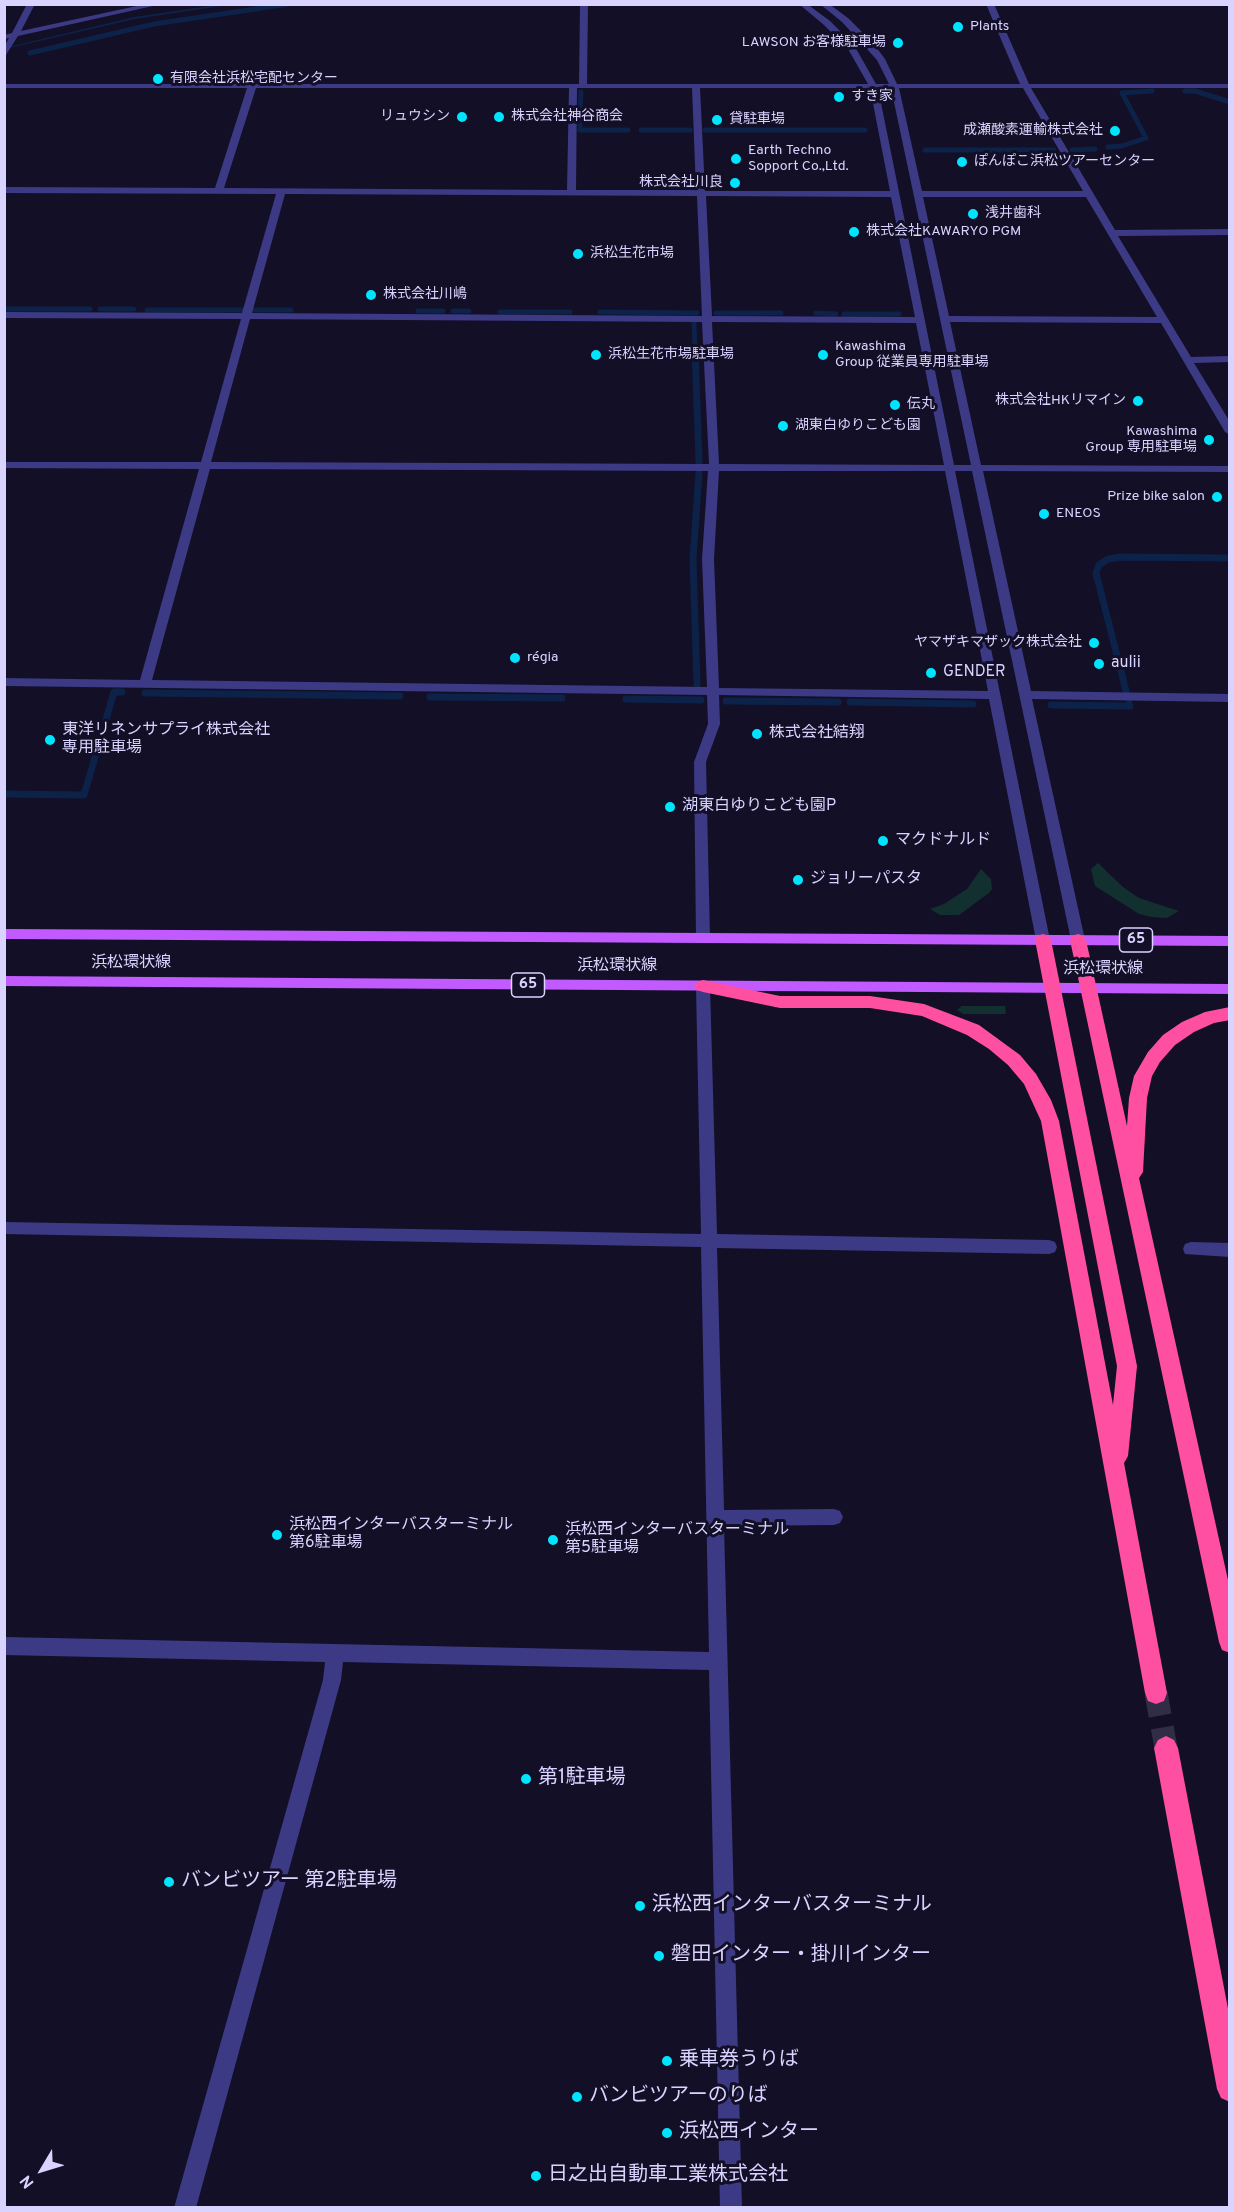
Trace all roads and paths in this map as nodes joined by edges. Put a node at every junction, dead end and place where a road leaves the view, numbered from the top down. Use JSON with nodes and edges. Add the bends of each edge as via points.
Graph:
{"nodes":[{"id":1,"x":31,"y":4,"type":"edge"},
{"id":2,"x":159,"y":4,"type":"edge"},
{"id":3,"x":584,"y":4,"type":"edge"},
{"id":4,"x":802,"y":4,"type":"edge"},
{"id":5,"x":823,"y":4,"type":"edge"},
{"id":6,"x":990,"y":4,"type":"edge"},
{"id":7,"x":11,"y":38,"type":"edge"},
{"id":8,"x":6,"y":54,"type":"edge"},
{"id":9,"x":4,"y":86,"type":"edge"},
{"id":10,"x":1210,"y":86,"type":"junction"},
{"id":11,"x":1230,"y":86,"type":"edge"},
{"id":12,"x":252,"y":87,"type":"junction"},
{"id":13,"x":578,"y":87,"type":"junction"},
{"id":14,"x":696,"y":87,"type":"junction"},
{"id":15,"x":874,"y":87,"type":"junction"},
{"id":16,"x":895,"y":87,"type":"junction"},
{"id":17,"x":1026,"y":87,"type":"junction"},
{"id":18,"x":1221,"y":95,"type":"dead end"},
{"id":19,"x":4,"y":189,"type":"edge"},
{"id":20,"x":219,"y":191,"type":"junction"},
{"id":21,"x":281,"y":191,"type":"junction"},
{"id":22,"x":571,"y":192,"type":"junction"},
{"id":23,"x":701,"y":193,"type":"junction"},
{"id":24,"x":895,"y":194,"type":"junction"},
{"id":25,"x":918,"y":194,"type":"junction"},
{"id":26,"x":1089,"y":194,"type":"junction"},
{"id":27,"x":1230,"y":232,"type":"edge"},
{"id":28,"x":1112,"y":234,"type":"junction"},
{"id":29,"x":4,"y":315,"type":"edge"},
{"id":30,"x":247,"y":316,"type":"junction"},
{"id":31,"x":707,"y":319,"type":"junction"},
{"id":32,"x":945,"y":319,"type":"junction"},
{"id":33,"x":920,"y":320,"type":"junction"},
{"id":34,"x":1163,"y":320,"type":"junction"},
{"id":35,"x":1230,"y":359,"type":"edge"},
{"id":36,"x":1187,"y":360,"type":"junction"},
{"id":37,"x":1230,"y":432,"type":"edge"},
{"id":38,"x":4,"y":465,"type":"edge"},
{"id":39,"x":205,"y":466,"type":"junction"},
{"id":40,"x":714,"y":467,"type":"junction"},
{"id":41,"x":950,"y":468,"type":"junction"},
{"id":42,"x":977,"y":468,"type":"junction"},
{"id":43,"x":1230,"y":469,"type":"edge"},
{"id":44,"x":4,"y":682,"type":"edge"},
{"id":45,"x":146,"y":683,"type":"junction"},
{"id":46,"x":713,"y":691,"type":"junction"},
{"id":47,"x":994,"y":695,"type":"junction"},
{"id":48,"x":1026,"y":695,"type":"junction"},
{"id":49,"x":1230,"y":698,"type":"edge"},
{"id":50,"x":4,"y":934,"type":"edge"},
{"id":51,"x":703,"y":937,"type":"junction"},
{"id":52,"x":1043,"y":940,"type":"junction"},
{"id":53,"x":1078,"y":940,"type":"junction"},
{"id":54,"x":1230,"y":941,"type":"edge"},
{"id":55,"x":4,"y":981,"type":"edge"},
{"id":56,"x":703,"y":986,"type":"junction"},
{"id":57,"x":1053,"y":988,"type":"junction"},
{"id":58,"x":1088,"y":988,"type":"junction"},
{"id":59,"x":1230,"y":989,"type":"edge"},
{"id":60,"x":1230,"y":1013,"type":"edge"},
{"id":61,"x":1133,"y":1195,"type":"junction"},
{"id":62,"x":4,"y":1228,"type":"edge"},
{"id":63,"x":709,"y":1240,"type":"junction"},
{"id":64,"x":1049,"y":1247,"type":"dead end"},
{"id":65,"x":1191,"y":1250,"type":"dead end"},
{"id":66,"x":1230,"y":1250,"type":"edge"},
{"id":67,"x":1116,"y":1478,"type":"junction"},
{"id":68,"x":834,"y":1517,"type":"dead end"},
{"id":69,"x":715,"y":1518,"type":"junction"},
{"id":70,"x":1230,"y":1642,"type":"edge"},
{"id":71,"x":4,"y":1646,"type":"edge"},
{"id":72,"x":335,"y":1653,"type":"junction"},
{"id":73,"x":718,"y":1661,"type":"junction"},
{"id":74,"x":1156,"y":1693,"type":"tunnel mouth"},
{"id":75,"x":1166,"y":1748,"type":"tunnel mouth"},
{"id":76,"x":1230,"y":2089,"type":"edge"},
{"id":77,"x":185,"y":2208,"type":"edge"},
{"id":78,"x":731,"y":2208,"type":"edge"}],
"edges":[{"from":1,"to":7,"type":"street"},
{"from":2,"to":7,"type":"street"},
{"from":3,"to":13,"type":"street"},
{"from":4,"to":15,"type":"street","via":[[851,47]]},
{"from":5,"to":16,"type":"street","via":[[870,45]]},
{"from":6,"to":17,"type":"street"},
{"from":7,"to":8,"type":"street"},
{"from":9,"to":12,"type":"street"},
{"from":10,"to":11,"type":"street"},
{"from":10,"to":17,"type":"street"},
{"from":10,"to":18,"type":"street"},
{"from":12,"to":13,"type":"street"},
{"from":12,"to":20,"type":"street"},
{"from":13,"to":14,"type":"street"},
{"from":13,"to":22,"type":"street"},
{"from":14,"to":15,"type":"street"},
{"from":14,"to":23,"type":"street"},
{"from":15,"to":16,"type":"street"},
{"from":15,"to":24,"type":"street"},
{"from":16,"to":17,"type":"street"},
{"from":16,"to":25,"type":"street"},
{"from":17,"to":26,"type":"street"},
{"from":19,"to":20,"type":"street"},
{"from":20,"to":21,"type":"street"},
{"from":21,"to":22,"type":"street"},
{"from":21,"to":30,"type":"street"},
{"from":22,"to":23,"type":"street"},
{"from":23,"to":24,"type":"street"},
{"from":23,"to":31,"type":"street"},
{"from":24,"to":33,"type":"street"},
{"from":25,"to":26,"type":"street"},
{"from":25,"to":32,"type":"street"},
{"from":26,"to":28,"type":"street"},
{"from":27,"to":28,"type":"street"},
{"from":28,"to":34,"type":"street"},
{"from":29,"to":30,"type":"street"},
{"from":30,"to":31,"type":"street"},
{"from":30,"to":39,"type":"street"},
{"from":31,"to":33,"type":"street"},
{"from":31,"to":40,"type":"street"},
{"from":32,"to":34,"type":"street"},
{"from":32,"to":42,"type":"street"},
{"from":33,"to":41,"type":"street"},
{"from":34,"to":36,"type":"street"},
{"from":35,"to":36,"type":"street"},
{"from":36,"to":37,"type":"street"},
{"from":38,"to":39,"type":"street"},
{"from":39,"to":40,"type":"street"},
{"from":39,"to":45,"type":"street"},
{"from":40,"to":41,"type":"street"},
{"from":40,"to":46,"type":"street","via":[[708,559]]},
{"from":41,"to":42,"type":"street"},
{"from":41,"to":47,"type":"street"},
{"from":42,"to":43,"type":"street"},
{"from":42,"to":48,"type":"street"},
{"from":44,"to":45,"type":"street"},
{"from":45,"to":46,"type":"street"},
{"from":46,"to":47,"type":"street"},
{"from":46,"to":51,"type":"street","via":[[714,724],[700,762]]},
{"from":47,"to":52,"type":"street"},
{"from":48,"to":49,"type":"street"},
{"from":48,"to":53,"type":"street"},
{"from":50,"to":51,"type":"main road","name":"浜松環状線","number":"65"},
{"from":51,"to":52,"type":"main road","name":"浜松環状線","number":"65"},
{"from":52,"to":53,"type":"main road","name":"浜松環状線","number":"65"},
{"from":52,"to":57,"type":"highway"},
{"from":53,"to":54,"type":"main road","name":"浜松環状線","number":"65"},
{"from":53,"to":58,"type":"highway"},
{"from":55,"to":56,"type":"main road","name":"浜松環状線","number":"65"},
{"from":56,"to":57,"type":"main road","name":"浜松環状線","number":"65"},
{"from":56,"to":63,"type":"street"},
{"from":56,"to":67,"type":"highway","via":[[780,1002],[870,1002],[924,1010],[973,1030],[1014,1060],[1030,1079],[1050,1122]]},
{"from":57,"to":58,"type":"main road","name":"浜松環状線","number":"65"},
{"from":57,"to":67,"type":"highway","via":[[1127,1366]]},
{"from":58,"to":59,"type":"main road","name":"浜松環状線","number":"65"},
{"from":58,"to":61,"type":"highway"},
{"from":60,"to":61,"type":"highway","via":[[1188,1027],[1169,1040],[1143,1076],[1138,1098]]},
{"from":61,"to":70,"type":"highway"},
{"from":62,"to":63,"type":"street"},
{"from":63,"to":64,"type":"street"},
{"from":63,"to":69,"type":"street"},
{"from":65,"to":66,"type":"street"},
{"from":67,"to":74,"type":"highway"},
{"from":68,"to":69,"type":"street"},
{"from":69,"to":73,"type":"street"},
{"from":71,"to":72,"type":"street"},
{"from":72,"to":73,"type":"street"},
{"from":72,"to":77,"type":"street","via":[[332,1680]]},
{"from":73,"to":78,"type":"street"},
{"from":75,"to":76,"type":"highway"}]}
